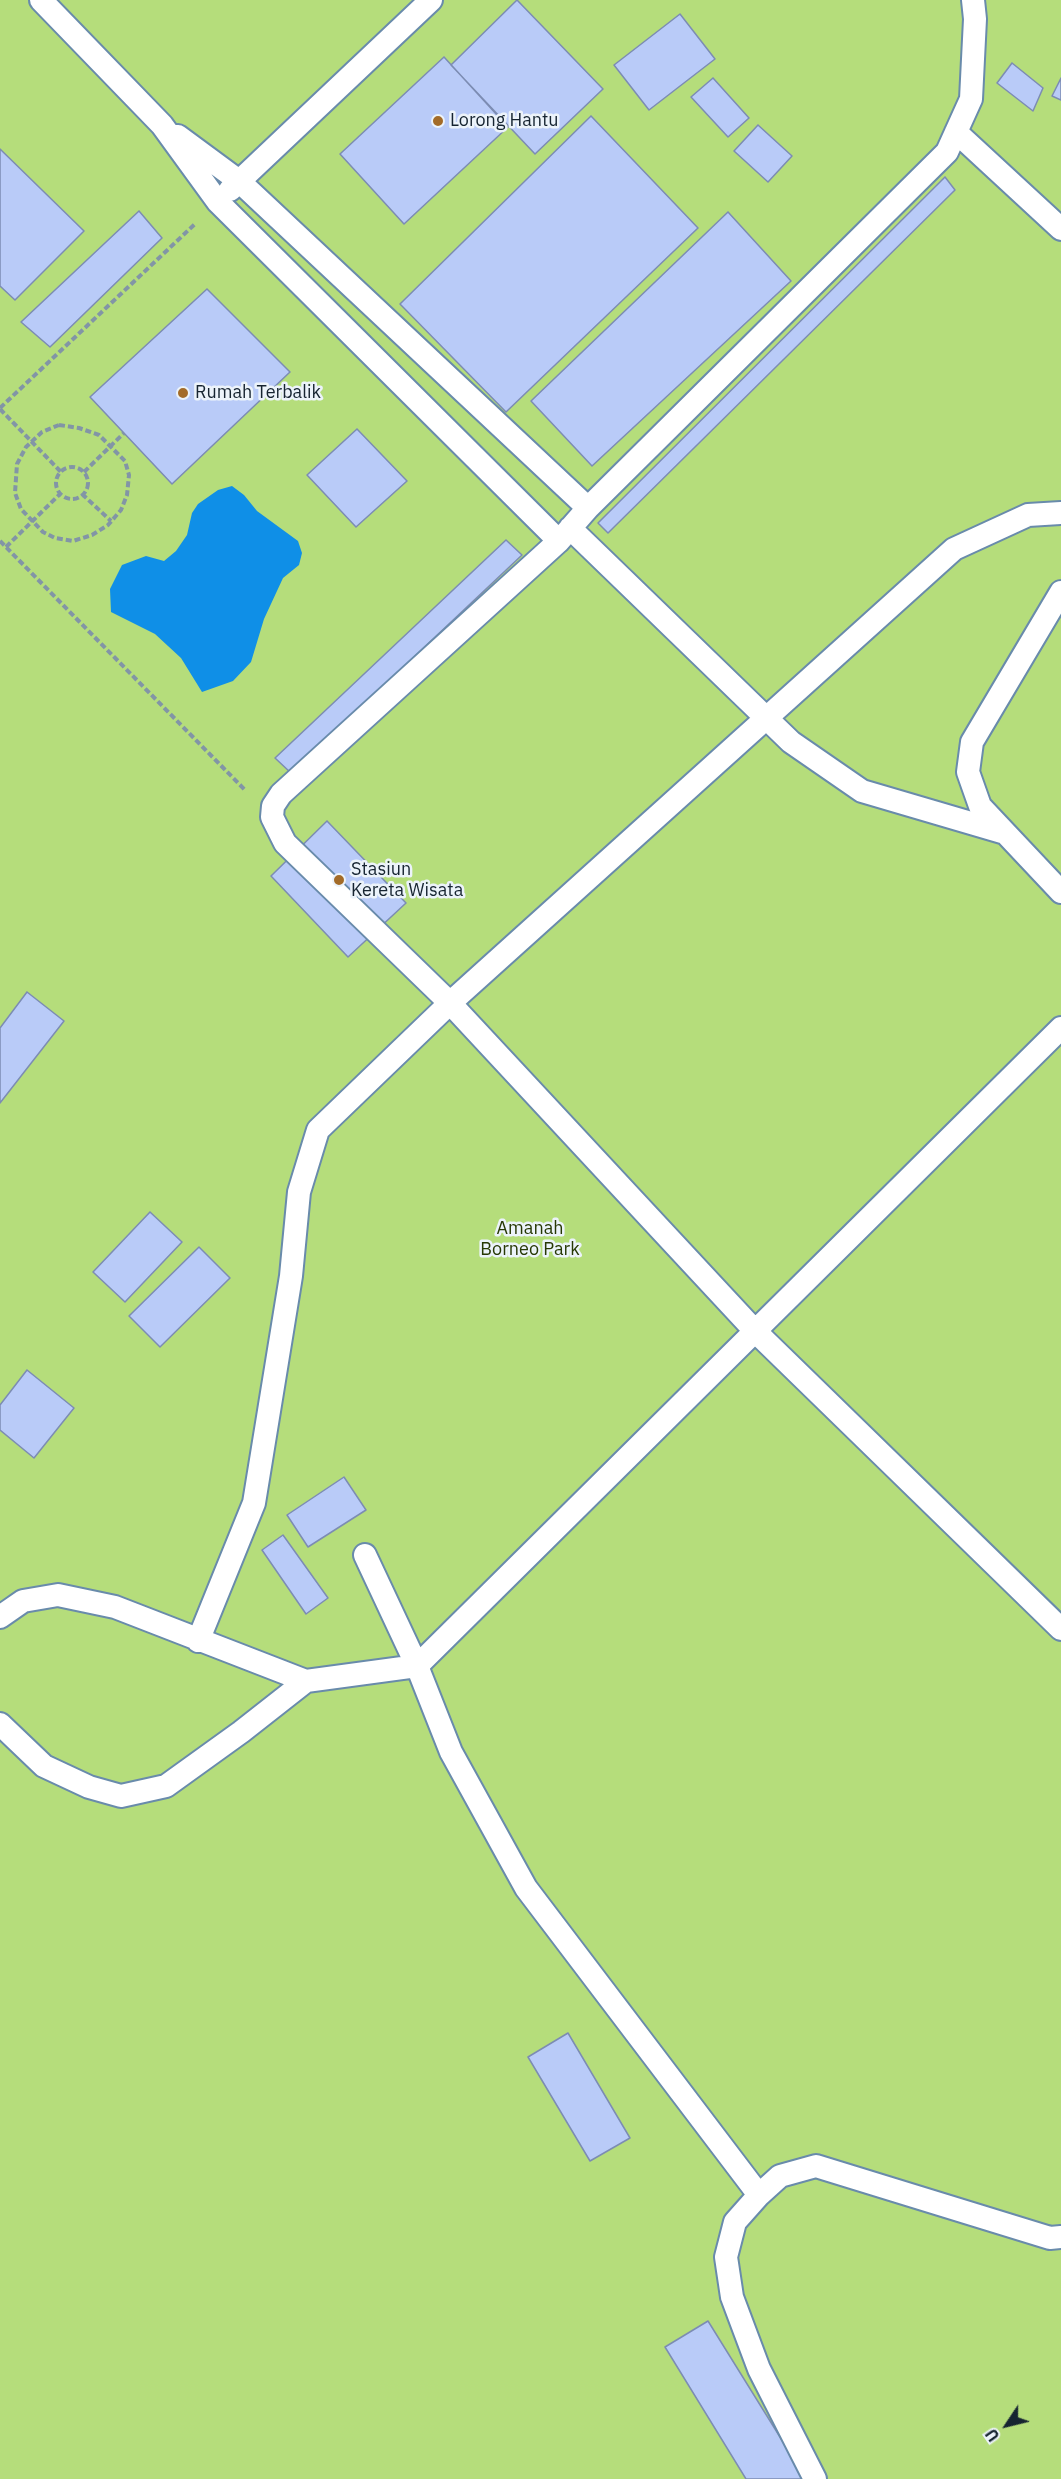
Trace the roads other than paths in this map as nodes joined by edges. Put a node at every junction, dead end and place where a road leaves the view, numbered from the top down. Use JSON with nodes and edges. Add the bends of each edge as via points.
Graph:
{"nodes":[{"id":1,"x":41,"y":0,"type":"edge"},
{"id":2,"x":431,"y":0,"type":"edge"},
{"id":3,"x":973,"y":0,"type":"edge"},
{"id":4,"x":162,"y":125,"type":"junction"},
{"id":5,"x":956,"y":132,"type":"junction"},
{"id":6,"x":239,"y":181,"type":"junction"},
{"id":7,"x":218,"y":202,"type":"junction"},
{"id":8,"x":1061,"y":229,"type":"edge"},
{"id":9,"x":588,"y":508,"type":"junction"},
{"id":10,"x":1061,"y":513,"type":"edge"},
{"id":11,"x":565,"y":535,"type":"junction"},
{"id":12,"x":1061,"y":592,"type":"edge"},
{"id":13,"x":765,"y":717,"type":"junction"},
{"id":14,"x":1005,"y":833,"type":"junction"},
{"id":15,"x":1061,"y":892,"type":"edge"},
{"id":16,"x":450,"y":1003,"type":"junction"},
{"id":17,"x":1061,"y":1028,"type":"edge"},
{"id":18,"x":756,"y":1332,"type":"junction"},
{"id":19,"x":365,"y":1555,"type":"dead end"},
{"id":20,"x":0,"y":1617,"type":"edge"},
{"id":21,"x":1061,"y":1629,"type":"edge"},
{"id":22,"x":198,"y":1641,"type":"junction"},
{"id":23,"x":417,"y":1666,"type":"junction"},
{"id":24,"x":306,"y":1681,"type":"junction"},
{"id":25,"x":0,"y":1724,"type":"edge"},
{"id":26,"x":759,"y":2195,"type":"junction"},
{"id":27,"x":1061,"y":2237,"type":"edge"},
{"id":28,"x":815,"y":2479,"type":"edge"}],
"edges":[{"from":1,"to":4,"type":"lane"},
{"from":2,"to":6,"type":"lane"},
{"from":3,"to":5,"type":"lane","via":[[972,99]]},
{"from":4,"to":6,"type":"lane"},
{"from":4,"to":7,"type":"lane"},
{"from":5,"to":8,"type":"lane"},
{"from":5,"to":9,"type":"lane","via":[[947,152]]},
{"from":6,"to":7,"type":"lane"},
{"from":6,"to":9,"type":"lane"},
{"from":7,"to":11,"type":"lane"},
{"from":9,"to":11,"type":"lane"},
{"from":10,"to":13,"type":"lane","via":[[1028,516],[954,549]]},
{"from":11,"to":13,"type":"lane"},
{"from":11,"to":16,"type":"lane","via":[[281,794],[273,806],[272,817],[285,843]]},
{"from":12,"to":14,"type":"lane","via":[[972,742],[968,772],[980,806]]},
{"from":13,"to":14,"type":"lane","via":[[791,742],[862,791]]},
{"from":13,"to":16,"type":"lane"},
{"from":14,"to":15,"type":"lane"},
{"from":16,"to":18,"type":"lane"},
{"from":16,"to":22,"type":"lane","via":[[318,1130],[299,1192],[291,1276],[254,1503]]},
{"from":17,"to":18,"type":"lane"},
{"from":18,"to":21,"type":"lane"},
{"from":18,"to":23,"type":"lane"},
{"from":19,"to":23,"type":"lane"},
{"from":20,"to":22,"type":"lane","via":[[23,1601],[58,1595],[115,1607]]},
{"from":22,"to":24,"type":"lane"},
{"from":23,"to":24,"type":"lane"},
{"from":23,"to":26,"type":"lane","via":[[451,1752],[526,1888]]},
{"from":24,"to":25,"type":"lane","via":[[166,1786],[121,1796],[89,1787],[44,1766]]},
{"from":26,"to":27,"type":"lane","via":[[780,2176],[816,2166],[1050,2238]]},
{"from":26,"to":28,"type":"lane","via":[[735,2222],[728,2248],[732,2297],[759,2369]]}]}
